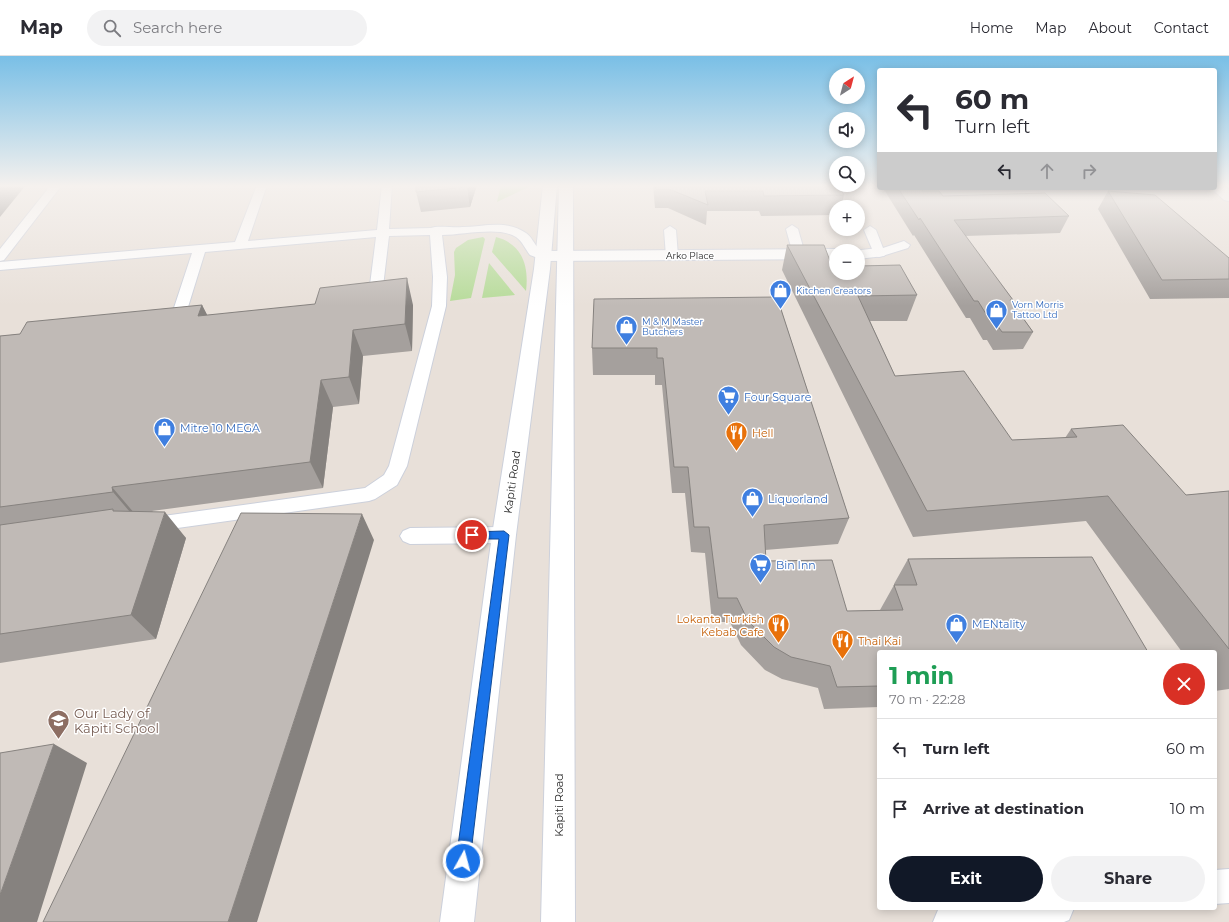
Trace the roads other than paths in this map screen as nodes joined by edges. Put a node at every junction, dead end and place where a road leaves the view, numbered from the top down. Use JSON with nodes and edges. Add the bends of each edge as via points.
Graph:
{"nodes":[{"id":1,"x":25,"y":225,"type":"edge"},
{"id":2,"x":247,"y":225,"type":"edge"},
{"id":3,"x":384,"y":225,"type":"edge"},
{"id":4,"x":552,"y":225,"type":"edge"},
{"id":5,"x":559,"y":225,"type":"edge"},
{"id":6,"x":792,"y":229,"type":"dead end"},
{"id":7,"x":436,"y":230,"type":"junction"},
{"id":8,"x":670,"y":230,"type":"dead end"},
{"id":9,"x":870,"y":230,"type":"dead end"},
{"id":10,"x":384,"y":233,"type":"junction"},
{"id":11,"x":240,"y":245,"type":"junction"},
{"id":12,"x":904,"y":245,"type":"dead end"},
{"id":13,"x":200,"y":248,"type":"junction"},
{"id":14,"x":799,"y":254,"type":"junction"},
{"id":15,"x":829,"y":254,"type":"edge"},
{"id":16,"x":865,"y":254,"type":"edge"},
{"id":17,"x":879,"y":254,"type":"junction"},
{"id":18,"x":554,"y":256,"type":"junction"},
{"id":19,"x":672,"y":256,"type":"junction"},
{"id":20,"x":0,"y":257,"type":"edge"},
{"id":21,"x":0,"y":266,"type":"edge"},
{"id":22,"x":356,"y":303,"type":"edge"},
{"id":23,"x":161,"y":321,"type":"edge"},
{"id":24,"x":133,"y":527,"type":"edge"},
{"id":25,"x":504,"y":535,"type":"junction"},
{"id":26,"x":410,"y":536,"type":"dead end"},
{"id":27,"x":462,"y":876,"type":"junction"},
{"id":28,"x":1229,"y":886,"type":"edge"},
{"id":29,"x":1217,"y":888,"type":"edge"},
{"id":30,"x":1042,"y":910,"type":"edge"},
{"id":31,"x":456,"y":922,"type":"edge"},
{"id":32,"x":470,"y":922,"type":"edge"},
{"id":33,"x":558,"y":922,"type":"edge"},
{"id":34,"x":950,"y":922,"type":"edge"}],
"edges":[{"from":1,"to":20,"type":"lane"},
{"from":2,"to":11,"type":"lane"},
{"from":3,"to":10,"type":"lane"},
{"from":4,"to":18,"type":"main road","name":"Kapiti Road"},
{"from":5,"to":18,"type":"main road","name":"Kapiti Road"},
{"from":6,"to":14,"type":"lane"},
{"from":7,"to":10,"type":"lane"},
{"from":7,"to":18,"type":"lane","via":[[507,229],[521,235],[534,252]]},
{"from":7,"to":24,"type":"lane","via":[[440,277],[439,306],[398,466],[391,480],[369,494]]},
{"from":8,"to":19,"type":"lane"},
{"from":9,"to":17,"type":"lane"},
{"from":10,"to":11,"type":"lane"},
{"from":10,"to":22,"type":"lane","via":[[375,295]]},
{"from":11,"to":13,"type":"lane"},
{"from":12,"to":17,"type":"lane"},
{"from":13,"to":21,"type":"lane"},
{"from":13,"to":23,"type":"lane","via":[[183,319]]},
{"from":14,"to":15,"type":"main road","name":"Arko Place"},
{"from":14,"to":19,"type":"main road","name":"Arko Place"},
{"from":16,"to":17,"type":"main road"},
{"from":18,"to":19,"type":"main road","name":"Arko Place"},
{"from":18,"to":25,"type":"main road","name":"Kapiti Road"},
{"from":18,"to":33,"type":"main road","name":"Kapiti Road"},
{"from":25,"to":26,"type":"lane"},
{"from":25,"to":27,"type":"main road","name":"Kapiti Road"},
{"from":27,"to":31,"type":"main road","name":"Kapiti Road"},
{"from":27,"to":32,"type":"main road"},
{"from":28,"to":29,"type":"main road"},
{"from":30,"to":34,"type":"main road"}]}
